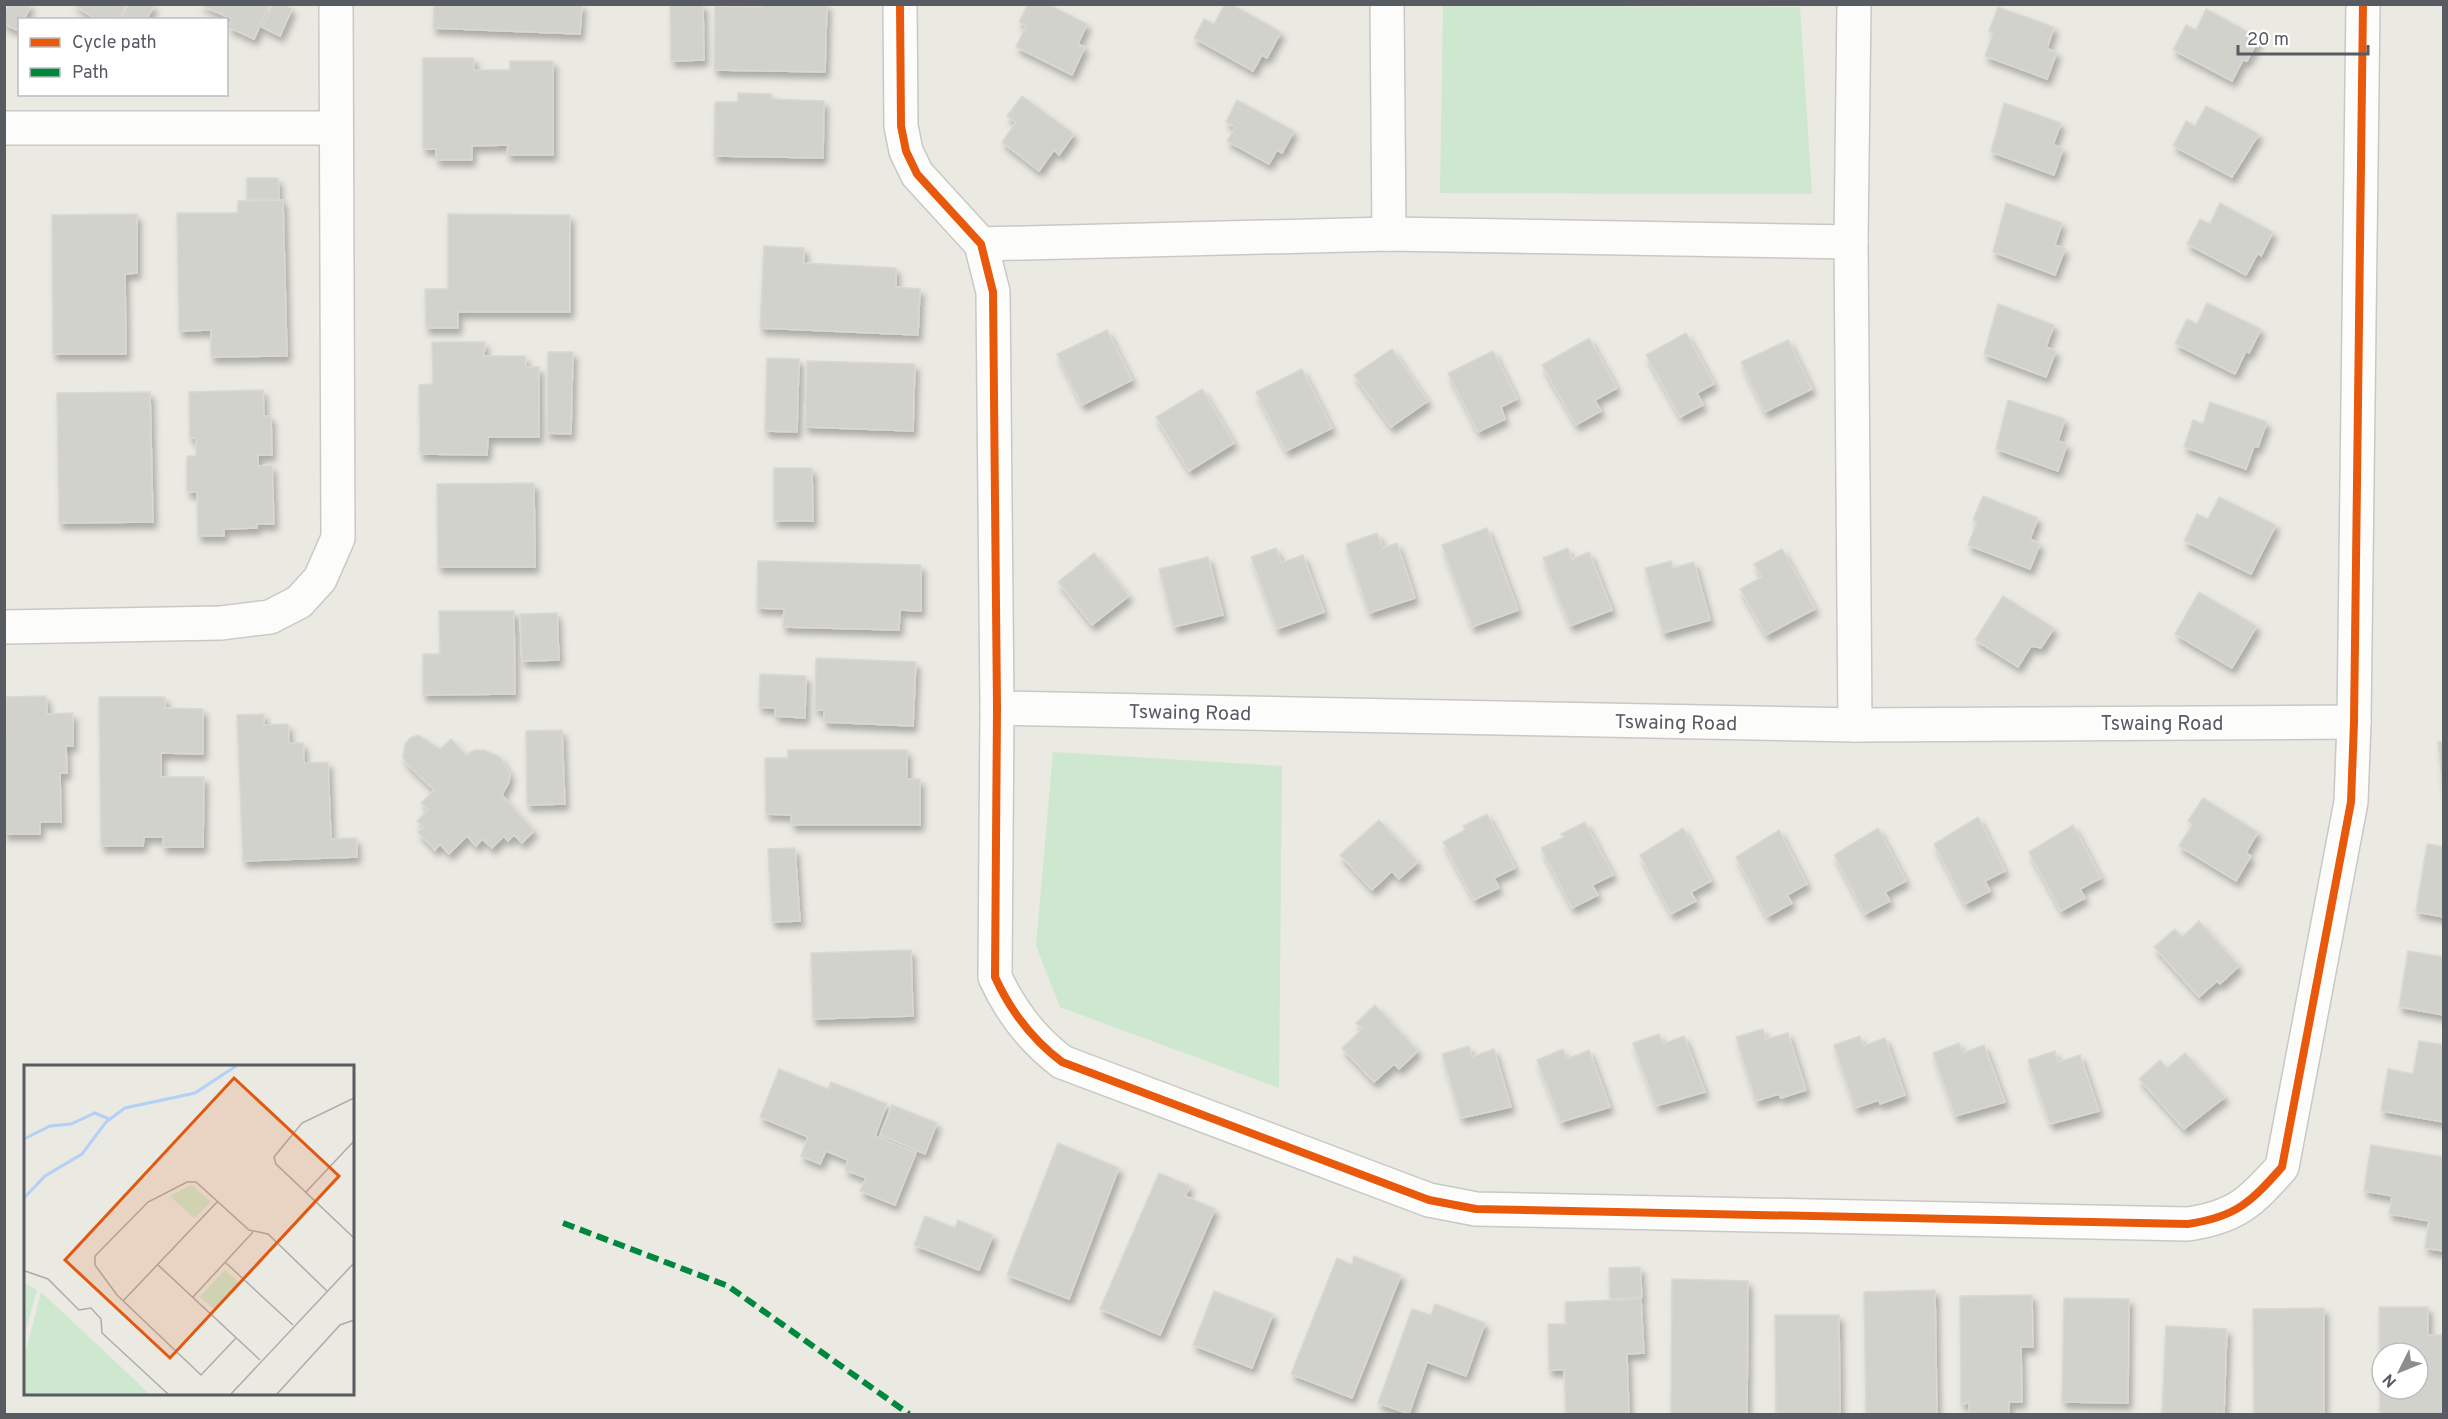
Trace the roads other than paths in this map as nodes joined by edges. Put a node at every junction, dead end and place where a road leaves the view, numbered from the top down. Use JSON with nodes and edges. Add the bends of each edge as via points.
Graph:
{"nodes":[{"id":1,"x":336,"y":4,"type":"edge"},
{"id":2,"x":900,"y":4,"type":"edge"},
{"id":3,"x":1388,"y":4,"type":"edge"},
{"id":4,"x":1854,"y":4,"type":"edge"},
{"id":5,"x":2364,"y":4,"type":"edge"},
{"id":6,"x":4,"y":128,"type":"edge"},
{"id":7,"x":335,"y":128,"type":"junction"},
{"id":8,"x":1389,"y":234,"type":"junction"},
{"id":9,"x":1851,"y":242,"type":"junction"},
{"id":10,"x":981,"y":244,"type":"junction"},
{"id":11,"x":4,"y":627,"type":"edge"},
{"id":12,"x":997,"y":708,"type":"junction"},
{"id":13,"x":2354,"y":722,"type":"junction"},
{"id":14,"x":1855,"y":725,"type":"junction"}],
"edges":[{"from":1,"to":7,"type":"street"},
{"from":2,"to":10,"type":"street","via":[[901,126],[906,151],[917,174]]},
{"from":3,"to":8,"type":"street"},
{"from":4,"to":9,"type":"street"},
{"from":5,"to":13,"type":"street"},
{"from":6,"to":7,"type":"street"},
{"from":7,"to":11,"type":"street","via":[[338,538],[320,579],[299,602],[270,617],[221,623]]},
{"from":8,"to":9,"type":"street"},
{"from":8,"to":10,"type":"street"},
{"from":9,"to":14,"type":"street"},
{"from":10,"to":12,"type":"street","via":[[993,292]]},
{"from":12,"to":13,"type":"street","via":[[995,977],[1004,998],[1042,1047],[1062,1062],[1429,1200],[1476,1209],[2188,1224],[2219,1219],[2256,1196],[2282,1167],[2351,802]]},
{"from":12,"to":14,"type":"street","name":"Tswaing Road"},
{"from":13,"to":14,"type":"street","name":"Tswaing Road"}]}
